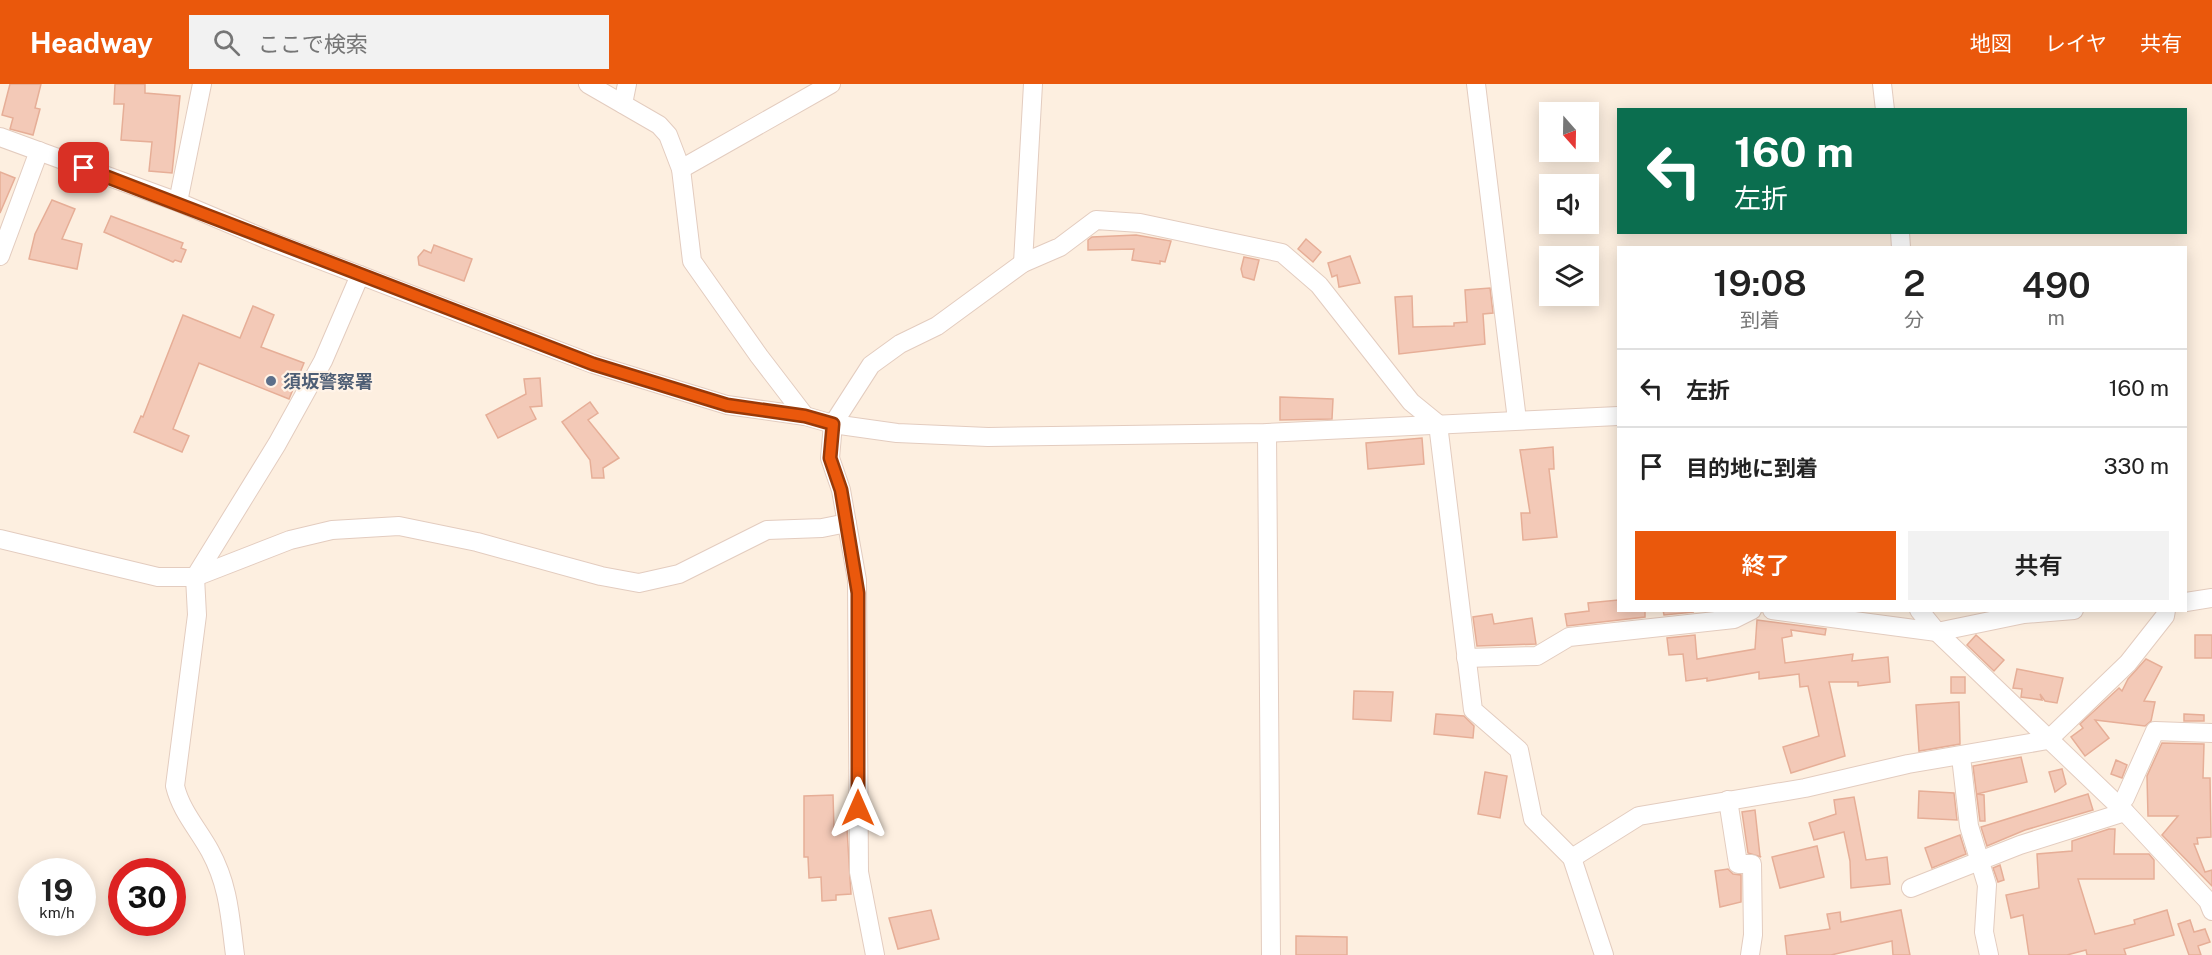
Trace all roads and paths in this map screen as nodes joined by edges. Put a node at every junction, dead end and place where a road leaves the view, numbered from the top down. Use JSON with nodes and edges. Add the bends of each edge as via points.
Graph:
{"nodes":[{"id":1,"x":202,"y":84,"type":"edge"},
{"id":2,"x":588,"y":84,"type":"edge"},
{"id":3,"x":627,"y":84,"type":"edge"},
{"id":4,"x":831,"y":84,"type":"edge"},
{"id":5,"x":1033,"y":84,"type":"edge"},
{"id":6,"x":1476,"y":84,"type":"edge"},
{"id":7,"x":1882,"y":84,"type":"edge"},
{"id":8,"x":623,"y":104,"type":"junction"},
{"id":9,"x":1885,"y":108,"type":"edge"},
{"id":10,"x":0,"y":137,"type":"edge"},
{"id":11,"x":39,"y":151,"type":"junction"},
{"id":12,"x":681,"y":169,"type":"junction"},
{"id":13,"x":178,"y":202,"type":"junction"},
{"id":14,"x":0,"y":255,"type":"edge"},
{"id":15,"x":1023,"y":263,"type":"junction"},
{"id":16,"x":360,"y":275,"type":"junction"},
{"id":17,"x":805,"y":416,"type":"junction"},
{"id":18,"x":1617,"y":416,"type":"edge"},
{"id":19,"x":1517,"y":420,"type":"junction"},
{"id":20,"x":833,"y":424,"type":"junction"},
{"id":21,"x":1438,"y":424,"type":"junction"},
{"id":22,"x":1267,"y":433,"type":"junction"},
{"id":23,"x":847,"y":524,"type":"junction"},
{"id":24,"x":0,"y":539,"type":"edge"},
{"id":25,"x":195,"y":577,"type":"junction"},
{"id":26,"x":2212,"y":598,"type":"edge"},
{"id":27,"x":2187,"y":602,"type":"edge"},
{"id":28,"x":1748,"y":612,"type":"edge"},
{"id":29,"x":1787,"y":612,"type":"edge"},
{"id":30,"x":1921,"y":612,"type":"edge"},
{"id":31,"x":2049,"y":612,"type":"edge"},
{"id":32,"x":2166,"y":612,"type":"edge"},
{"id":33,"x":1937,"y":632,"type":"junction"},
{"id":34,"x":1466,"y":658,"type":"junction"},
{"id":35,"x":2212,"y":733,"type":"edge"},
{"id":36,"x":2048,"y":740,"type":"junction"},
{"id":37,"x":1961,"y":757,"type":"junction"},
{"id":38,"x":1728,"y":800,"type":"junction"},
{"id":39,"x":2122,"y":809,"type":"junction"},
{"id":40,"x":1572,"y":858,"type":"junction"},
{"id":41,"x":1980,"y":862,"type":"junction"},
{"id":42,"x":1911,"y":888,"type":"dead end"},
{"id":43,"x":2211,"y":904,"type":"edge"},
{"id":44,"x":235,"y":955,"type":"edge"},
{"id":45,"x":875,"y":955,"type":"edge"},
{"id":46,"x":1271,"y":955,"type":"edge"},
{"id":47,"x":1604,"y":955,"type":"edge"},
{"id":48,"x":1749,"y":955,"type":"edge"},
{"id":49,"x":1989,"y":955,"type":"edge"}],
"edges":[{"from":1,"to":13,"type":"street"},
{"from":2,"to":8,"type":"street"},
{"from":3,"to":8,"type":"street"},
{"from":4,"to":12,"type":"street"},
{"from":5,"to":15,"type":"street"},
{"from":6,"to":19,"type":"street"},
{"from":7,"to":9,"type":"street"},
{"from":8,"to":12,"type":"street","via":[[659,125],[668,135]]},
{"from":10,"to":11,"type":"street"},
{"from":11,"to":13,"type":"street"},
{"from":11,"to":14,"type":"street"},
{"from":12,"to":17,"type":"street","via":[[692,261]]},
{"from":13,"to":16,"type":"street"},
{"from":15,"to":20,"type":"street","via":[[937,326],[871,364]]},
{"from":15,"to":21,"type":"street","via":[[1060,247],[1096,220],[1140,223],[1282,253],[1319,285],[1411,402]]},
{"from":16,"to":17,"type":"street","via":[[593,364],[727,405]]},
{"from":16,"to":25,"type":"street","via":[[322,361],[277,444]]},
{"from":17,"to":20,"type":"street"},
{"from":18,"to":19,"type":"street"},
{"from":19,"to":21,"type":"street"},
{"from":20,"to":22,"type":"street","via":[[897,433],[988,437]]},
{"from":20,"to":23,"type":"street","via":[[830,458]]},
{"from":21,"to":22,"type":"street"},
{"from":21,"to":34,"type":"street"},
{"from":22,"to":46,"type":"street"},
{"from":23,"to":25,"type":"street","via":[[767,530],[679,574],[639,583],[399,526],[332,530],[290,540]]},
{"from":23,"to":45,"type":"street","via":[[859,607],[859,872]]},
{"from":24,"to":25,"type":"street","via":[[158,577]]},
{"from":25,"to":44,"type":"street","via":[[197,615],[175,786],[178,800],[210,851],[227,888]]},
{"from":26,"to":27,"type":"street"},
{"from":28,"to":34,"type":"street","via":[[1734,619],[1569,637],[1537,656]]},
{"from":29,"to":33,"type":"street"},
{"from":30,"to":33,"type":"street"},
{"from":31,"to":33,"type":"street"},
{"from":32,"to":36,"type":"street","via":[[2128,663]]},
{"from":33,"to":36,"type":"street"},
{"from":34,"to":40,"type":"street","via":[[1473,710],[1519,750],[1533,819]]},
{"from":35,"to":39,"type":"street","via":[[2155,731]]},
{"from":36,"to":37,"type":"street"},
{"from":36,"to":39,"type":"street"},
{"from":37,"to":38,"type":"street"},
{"from":37,"to":41,"type":"street","via":[[1969,826]]},
{"from":38,"to":40,"type":"street","via":[[1639,816]]},
{"from":38,"to":48,"type":"street","via":[[1738,864],[1752,864],[1753,935]]},
{"from":39,"to":41,"type":"street"},
{"from":39,"to":43,"type":"street"},
{"from":40,"to":47,"type":"street"},
{"from":41,"to":42,"type":"street"},
{"from":41,"to":49,"type":"street","via":[[1988,885],[1984,932]]}]}
